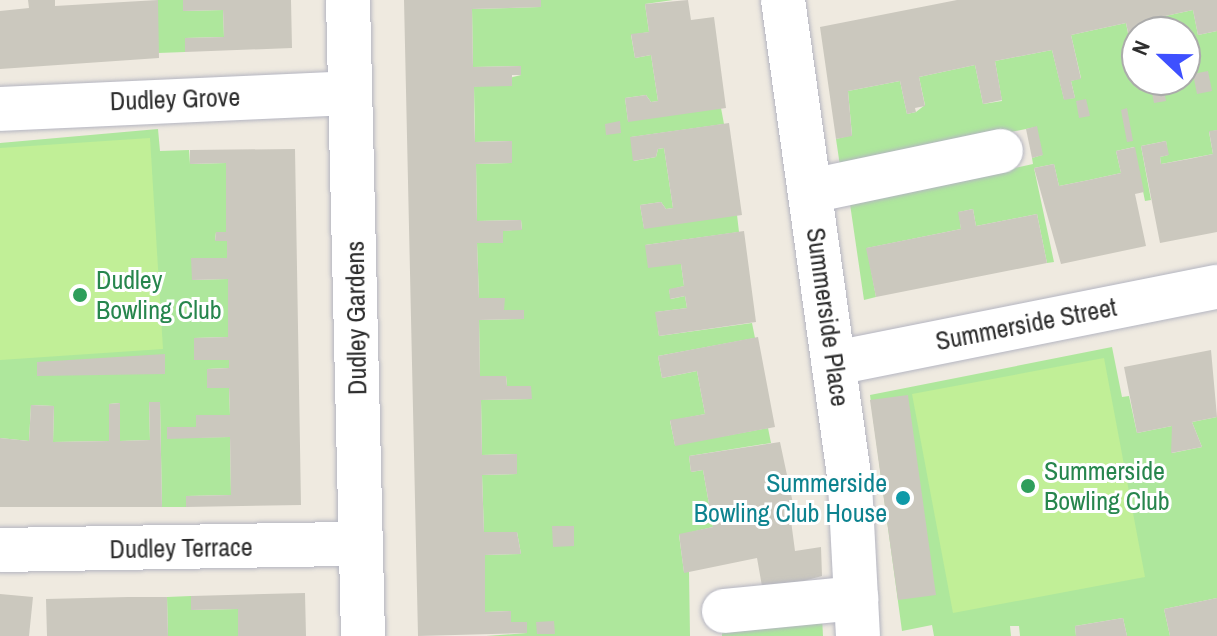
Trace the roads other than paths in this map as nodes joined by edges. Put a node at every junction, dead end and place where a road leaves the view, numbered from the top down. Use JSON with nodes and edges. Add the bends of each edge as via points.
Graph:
{"nodes":[{"id":1,"x":348,"y":0,"type":"edge"},
{"id":2,"x":783,"y":0,"type":"edge"},
{"id":3,"x":350,"y":93,"type":"junction"},
{"id":4,"x":0,"y":109,"type":"edge"},
{"id":5,"x":1001,"y":151,"type":"dead end"},
{"id":6,"x":811,"y":191,"type":"junction"},
{"id":7,"x":1217,"y":287,"type":"edge"},
{"id":8,"x":835,"y":363,"type":"junction"},
{"id":9,"x":361,"y":544,"type":"junction"},
{"id":10,"x":0,"y":550,"type":"edge"},
{"id":11,"x":724,"y":611,"type":"dead end"},
{"id":12,"x":857,"y":617,"type":"edge"},
{"id":13,"x":363,"y":636,"type":"edge"}],
"edges":[{"from":1,"to":3,"type":"street","name":"Dudley Gardens"},
{"from":2,"to":6,"type":"street","name":"Summerside Place"},
{"from":3,"to":4,"type":"street","name":"Dudley Grove"},
{"from":3,"to":9,"type":"street","name":"Dudley Gardens"},
{"from":5,"to":6,"type":"street"},
{"from":6,"to":8,"type":"street","name":"Summerside Place"},
{"from":7,"to":8,"type":"street","name":"Summerside Street"},
{"from":8,"to":12,"type":"street","name":"Summerside Place"},
{"from":9,"to":10,"type":"street","name":"Dudley Terrace"},
{"from":9,"to":13,"type":"street","name":"Dudley Gardens"},
{"from":11,"to":12,"type":"street"}]}
